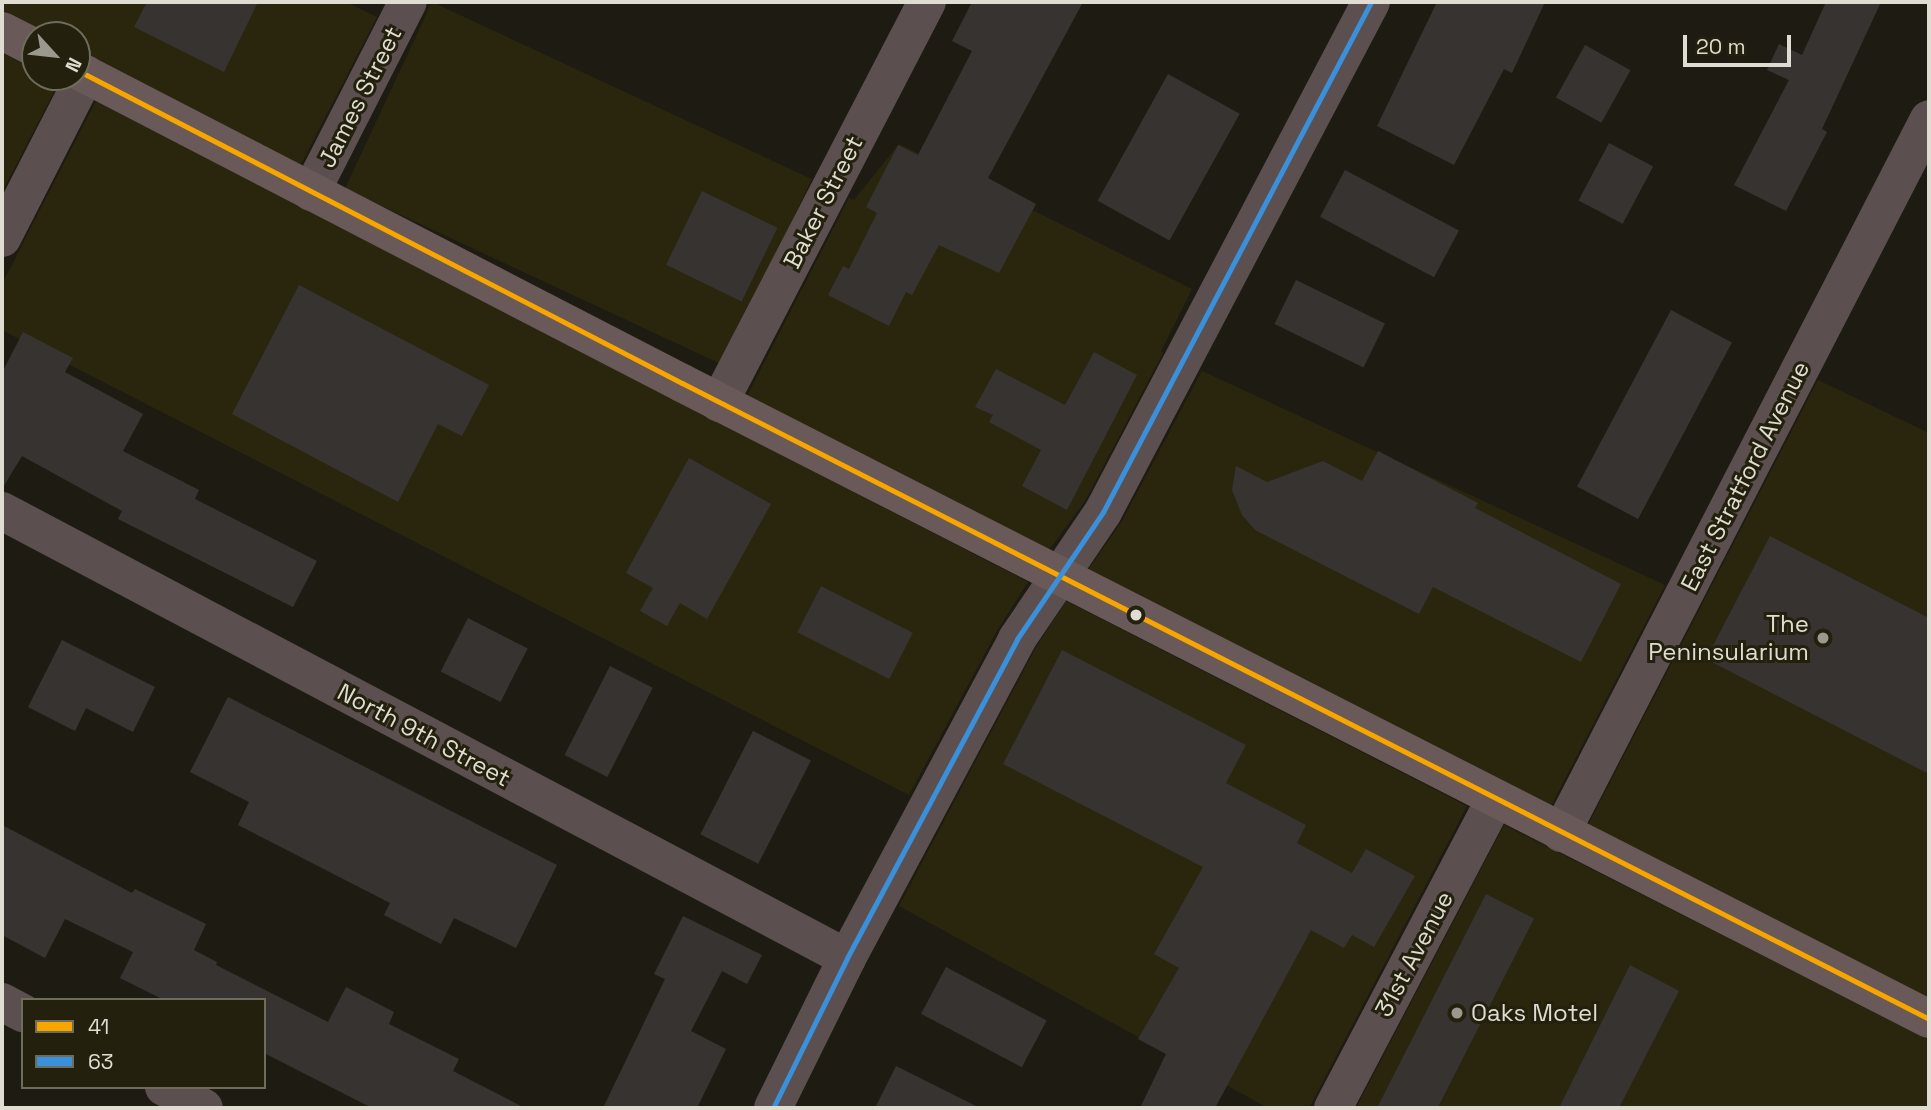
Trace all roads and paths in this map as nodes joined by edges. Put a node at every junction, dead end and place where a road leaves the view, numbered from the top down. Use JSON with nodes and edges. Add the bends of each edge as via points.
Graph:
{"nodes":[{"id":1,"x":408,"y":2,"type":"edge"},
{"id":2,"x":927,"y":2,"type":"edge"},
{"id":3,"x":1371,"y":2,"type":"edge"},
{"id":4,"x":2,"y":31,"type":"edge"},
{"id":5,"x":21,"y":41,"type":"edge"},
{"id":6,"x":91,"y":77,"type":"edge"},
{"id":7,"x":72,"y":91,"type":"edge"},
{"id":8,"x":1929,"y":119,"type":"edge"},
{"id":9,"x":311,"y":192,"type":"junction"},
{"id":10,"x":2,"y":238,"type":"edge"},
{"id":11,"x":719,"y":402,"type":"junction"},
{"id":12,"x":2,"y":512,"type":"edge"},
{"id":13,"x":1058,"y":575,"type":"junction"},
{"id":14,"x":1495,"y":799,"type":"junction"},
{"id":15,"x":1561,"y":833,"type":"junction"},
{"id":16,"x":847,"y":958,"type":"junction"},
{"id":17,"x":2,"y":1002,"type":"edge"},
{"id":18,"x":21,"y":1012,"type":"edge"},
{"id":19,"x":1929,"y":1019,"type":"edge"},
{"id":20,"x":168,"y":1089,"type":"edge"},
{"id":21,"x":204,"y":1108,"type":"edge"},
{"id":22,"x":774,"y":1108,"type":"edge"},
{"id":23,"x":1333,"y":1108,"type":"edge"}],
"edges":[{"from":1,"to":9,"type":"street","name":"James Street"},
{"from":2,"to":11,"type":"street","name":"Baker Street"},
{"from":3,"to":13,"type":"street","via":[[1103,512]]},
{"from":4,"to":5,"type":"main road"},
{"from":6,"to":9,"type":"main road"},
{"from":7,"to":10,"type":"street"},
{"from":8,"to":15,"type":"street","name":"East Stratford Avenue"},
{"from":9,"to":11,"type":"main road"},
{"from":11,"to":13,"type":"main road"},
{"from":12,"to":16,"type":"street","name":"North 9th Street"},
{"from":13,"to":14,"type":"main road"},
{"from":13,"to":16,"type":"street","via":[[1017,639]]},
{"from":14,"to":15,"type":"main road"},
{"from":14,"to":23,"type":"street","name":"31st Avenue"},
{"from":15,"to":19,"type":"main road"},
{"from":16,"to":22,"type":"street"},
{"from":17,"to":18,"type":"street"},
{"from":20,"to":21,"type":"street"}]}
